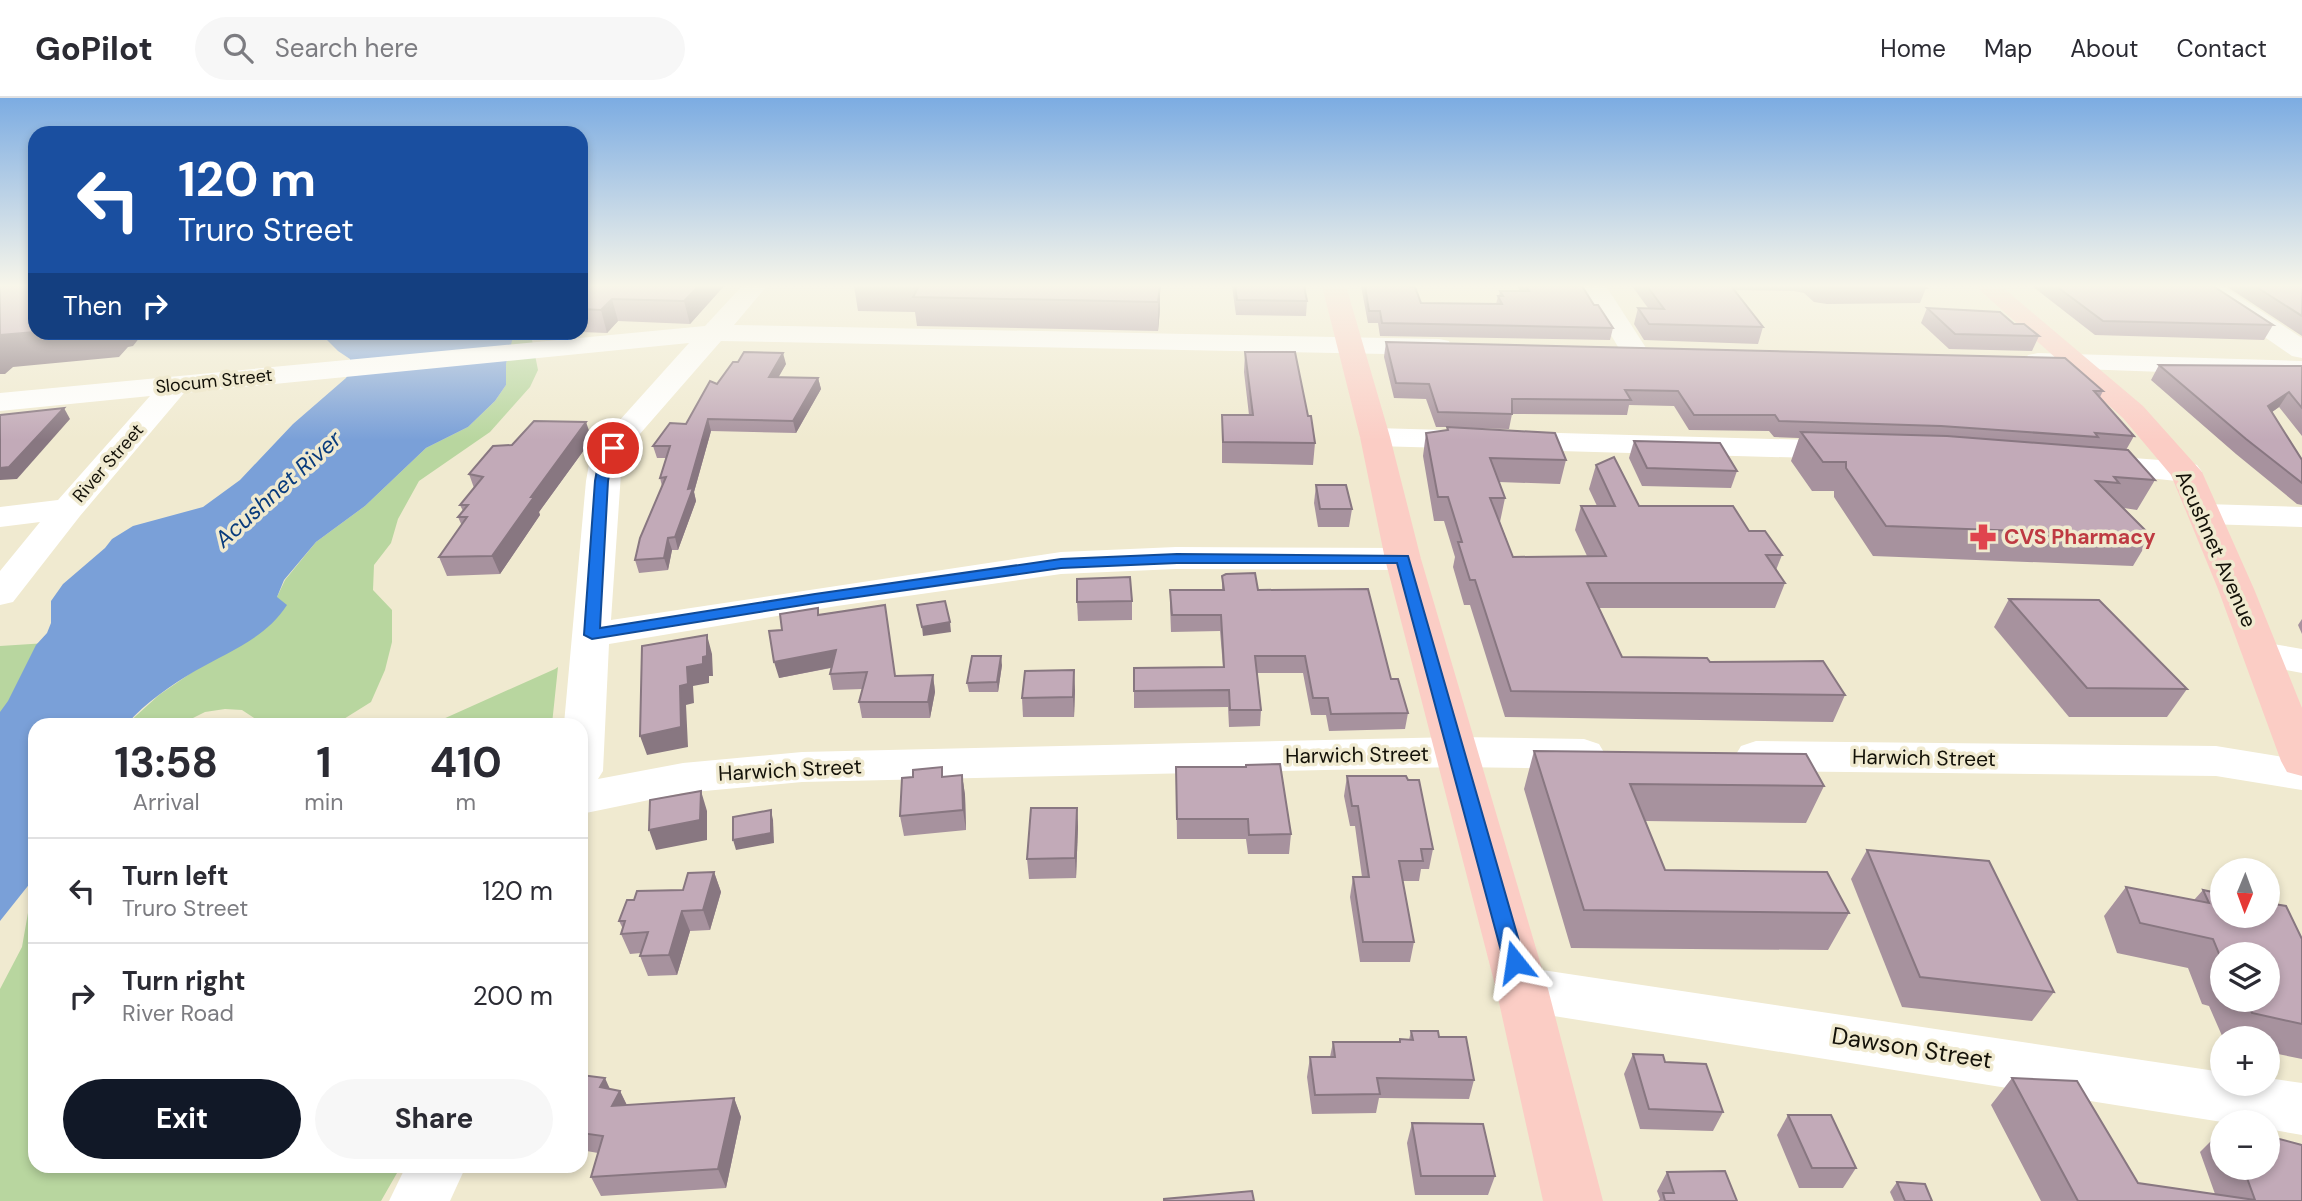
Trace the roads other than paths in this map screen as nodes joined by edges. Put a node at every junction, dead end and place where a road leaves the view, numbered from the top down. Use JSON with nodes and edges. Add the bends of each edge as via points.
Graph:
{"nodes":[{"id":1,"x":655,"y":337,"type":"edge"},
{"id":2,"x":708,"y":337,"type":"edge"},
{"id":3,"x":981,"y":337,"type":"edge"},
{"id":4,"x":1347,"y":337,"type":"edge"},
{"id":5,"x":1626,"y":337,"type":"edge"},
{"id":6,"x":2047,"y":337,"type":"edge"},
{"id":7,"x":2284,"y":337,"type":"edge"},
{"id":8,"x":1349,"y":345,"type":"junction"},
{"id":9,"x":1471,"y":348,"type":"edge"},
{"id":10,"x":2302,"y":350,"type":"edge"},
{"id":11,"x":1607,"y":351,"type":"edge"},
{"id":12,"x":1634,"y":351,"type":"junction"},
{"id":13,"x":1662,"y":352,"type":"edge"},
{"id":14,"x":2008,"y":360,"type":"edge"},
{"id":15,"x":2075,"y":362,"type":"junction"},
{"id":16,"x":2302,"y":369,"type":"edge"},
{"id":17,"x":175,"y":384,"type":"junction"},
{"id":18,"x":0,"y":402,"type":"edge"},
{"id":19,"x":1375,"y":437,"type":"junction"},
{"id":20,"x":1878,"y":451,"type":"edge"},
{"id":21,"x":2062,"y":461,"type":"edge"},
{"id":22,"x":2186,"y":472,"type":"junction"},
{"id":23,"x":68,"y":509,"type":"junction"},
{"id":24,"x":2205,"y":513,"type":"junction"},
{"id":25,"x":0,"y":517,"type":"edge"},
{"id":26,"x":2302,"y":517,"type":"edge"},
{"id":27,"x":1403,"y":559,"type":"junction"},
{"id":28,"x":0,"y":594,"type":"edge"},
{"id":29,"x":592,"y":635,"type":"junction"},
{"id":30,"x":2261,"y":654,"type":"junction"},
{"id":31,"x":2302,"y":661,"type":"edge"},
{"id":32,"x":585,"y":718,"type":"edge"},
{"id":33,"x":1456,"y":752,"type":"junction"},
{"id":34,"x":1620,"y":754,"type":"edge"},
{"id":35,"x":1715,"y":755,"type":"edge"},
{"id":36,"x":2302,"y":761,"type":"edge"},
{"id":37,"x":2302,"y":775,"type":"edge"},
{"id":38,"x":588,"y":797,"type":"edge"},
{"id":39,"x":1522,"y":989,"type":"junction"},
{"id":40,"x":2302,"y":1109,"type":"edge"},
{"id":41,"x":433,"y":1173,"type":"edge"},
{"id":42,"x":419,"y":1201,"type":"edge"},
{"id":43,"x":1573,"y":1201,"type":"edge"}],
"edges":[{"from":1,"to":17,"type":"street","name":"Slocum Street"},
{"from":2,"to":29,"type":"street","via":[[606,459]]},
{"from":3,"to":8,"type":"street","name":"Slocum Street"},
{"from":4,"to":8,"type":"main road"},
{"from":5,"to":12,"type":"street"},
{"from":6,"to":15,"type":"main road","name":"Acushnet Avenue"},
{"from":7,"to":10,"type":"street"},
{"from":8,"to":9,"type":"street","name":"Slocum Street"},
{"from":8,"to":19,"type":"main road"},
{"from":11,"to":12,"type":"street"},
{"from":12,"to":13,"type":"street"},
{"from":14,"to":15,"type":"street"},
{"from":15,"to":16,"type":"street"},
{"from":15,"to":22,"type":"main road","name":"Acushnet Avenue","via":[[2146,425]]},
{"from":17,"to":18,"type":"street","name":"Slocum Street"},
{"from":17,"to":23,"type":"street","name":"River Street"},
{"from":19,"to":20,"type":"street"},
{"from":19,"to":27,"type":"main road"},
{"from":21,"to":22,"type":"street"},
{"from":22,"to":24,"type":"main road","name":"Acushnet Avenue"},
{"from":23,"to":25,"type":"street"},
{"from":23,"to":28,"type":"street","name":"River Street"},
{"from":24,"to":26,"type":"street"},
{"from":24,"to":30,"type":"main road","name":"Acushnet Avenue"},
{"from":27,"to":29,"type":"street","via":[[1061,563]]},
{"from":27,"to":33,"type":"main road"},
{"from":29,"to":32,"type":"street"},
{"from":30,"to":31,"type":"street"},
{"from":30,"to":36,"type":"main road","name":"Acushnet Avenue"},
{"from":33,"to":34,"type":"street","name":"Harwich Street"},
{"from":33,"to":38,"type":"street","name":"Harwich Street","via":[[802,767],[683,778]]},
{"from":33,"to":39,"type":"main road"},
{"from":35,"to":37,"type":"street","name":"Harwich Street","via":[[2216,761]]},
{"from":39,"to":40,"type":"street","name":"Dawson Street"},
{"from":39,"to":43,"type":"main road"},
{"from":41,"to":42,"type":"street"}]}
